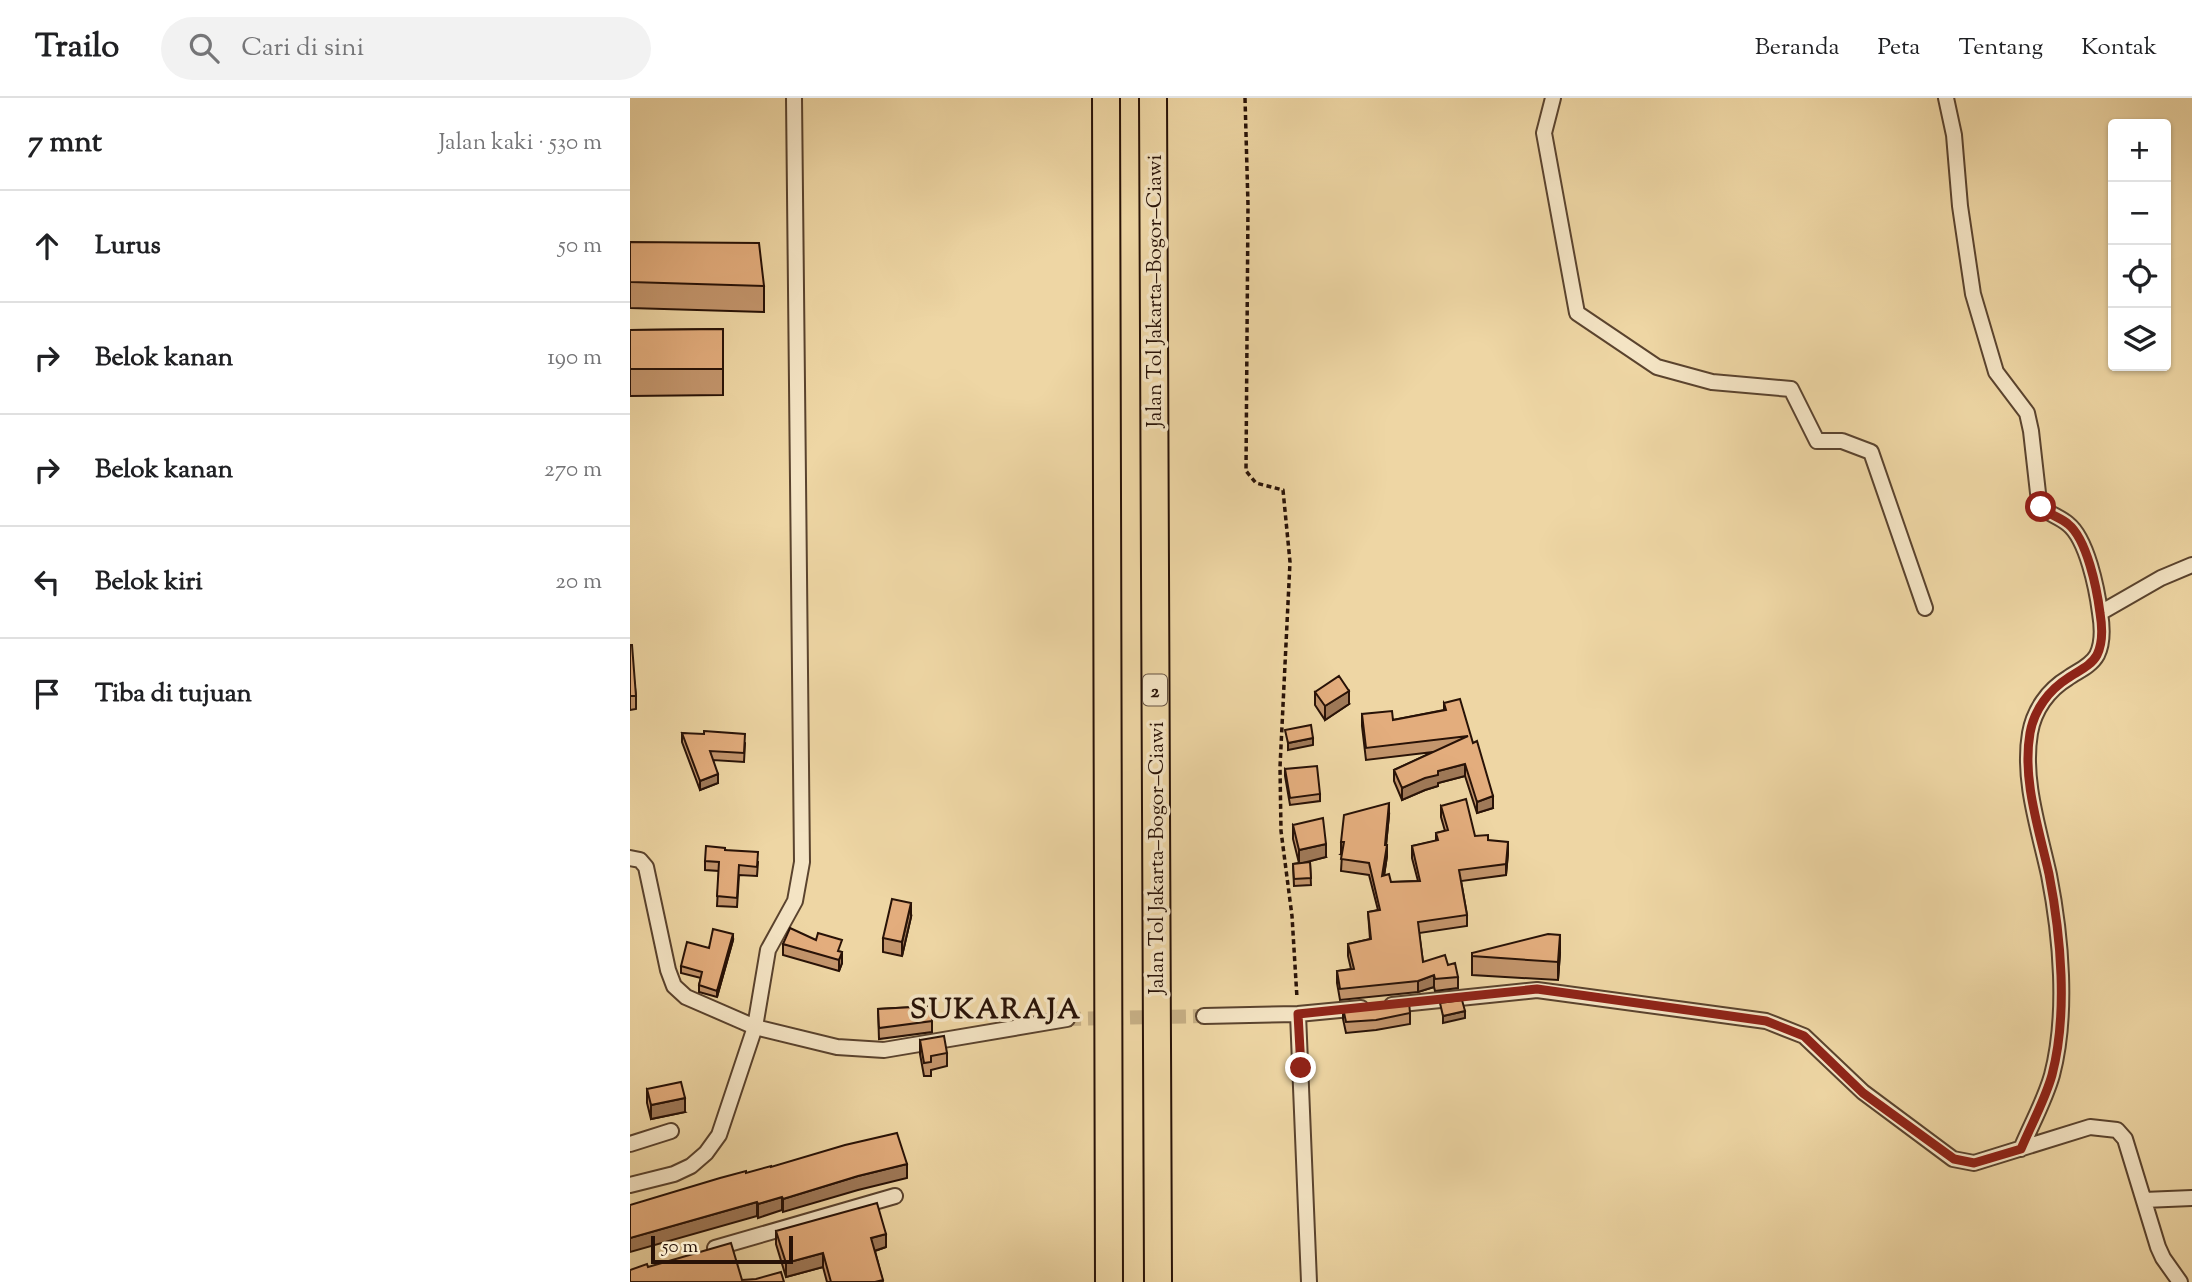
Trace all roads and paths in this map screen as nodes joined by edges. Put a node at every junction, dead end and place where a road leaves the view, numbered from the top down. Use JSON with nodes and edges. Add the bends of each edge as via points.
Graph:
{"nodes":[{"id":1,"x":794,"y":98,"type":"edge"},
{"id":2,"x":1106,"y":98,"type":"edge"},
{"id":3,"x":1153,"y":98,"type":"edge"},
{"id":4,"x":1245,"y":98,"type":"edge"},
{"id":5,"x":1553,"y":98,"type":"edge"},
{"id":6,"x":1946,"y":98,"type":"edge"},
{"id":7,"x":2192,"y":565,"type":"edge"},
{"id":8,"x":1925,"y":608,"type":"dead end"},
{"id":9,"x":2100,"y":613,"type":"junction"},
{"id":10,"x":630,"y":858,"type":"edge"},
{"id":11,"x":1298,"y":1014,"type":"junction"},
{"id":12,"x":1204,"y":1016,"type":"tunnel mouth"},
{"id":13,"x":1068,"y":1019,"type":"tunnel mouth"},
{"id":14,"x":755,"y":1027,"type":"junction"},
{"id":15,"x":671,"y":1131,"type":"dead end"},
{"id":16,"x":630,"y":1143,"type":"edge"},
{"id":17,"x":2021,"y":1149,"type":"junction"},
{"id":18,"x":630,"y":1185,"type":"edge"},
{"id":19,"x":895,"y":1196,"type":"dead end"},
{"id":20,"x":2192,"y":1198,"type":"edge"},
{"id":21,"x":2144,"y":1200,"type":"junction"},
{"id":22,"x":696,"y":1254,"type":"edge"},
{"id":23,"x":1109,"y":1282,"type":"edge"},
{"id":24,"x":1158,"y":1282,"type":"edge"},
{"id":25,"x":1309,"y":1282,"type":"edge"},
{"id":26,"x":2180,"y":1282,"type":"edge"}],
"edges":[{"from":1,"to":14,"type":"street","via":[[802,862],[795,901],[768,950]]},
{"from":2,"to":23,"type":"highway"},
{"from":3,"to":24,"type":"highway","name":"Jalan Tol Jakarta–Bogor–Ciawi","number":"2"},
{"from":4,"to":11,"type":"path","via":[[1246,471],[1256,483],[1283,490],[1290,562],[1281,831]]},
{"from":5,"to":8,"type":"street","via":[[1544,133],[1577,313],[1657,367],[1712,382],[1791,389],[1817,441],[1842,441],[1871,452]]},
{"from":6,"to":9,"type":"street","via":[[1973,294],[1988,347],[1996,372],[2027,413],[2041,507],[2078,534]]},
{"from":7,"to":9,"type":"street"},
{"from":9,"to":17,"type":"street","via":[[2097,655],[2052,690],[2036,712],[2030,732],[2030,787],[2059,926],[2061,995],[2051,1077]]},
{"from":10,"to":14,"type":"street","via":[[646,867],[674,986],[686,997]]},
{"from":11,"to":12,"type":"street"},
{"from":11,"to":17,"type":"street","via":[[1537,989],[1766,1021],[1804,1036],[1863,1093],[1954,1159],[1974,1163]]},
{"from":11,"to":25,"type":"street"},
{"from":13,"to":14,"type":"street","via":[[884,1050],[837,1047]]},
{"from":14,"to":18,"type":"street","via":[[719,1135],[706,1153],[674,1174]]},
{"from":15,"to":16,"type":"street"},
{"from":17,"to":21,"type":"street","via":[[2091,1127],[2117,1130],[2125,1139]]},
{"from":19,"to":22,"type":"street"},
{"from":20,"to":21,"type":"street"},
{"from":21,"to":26,"type":"street","via":[[2158,1247]]}]}
